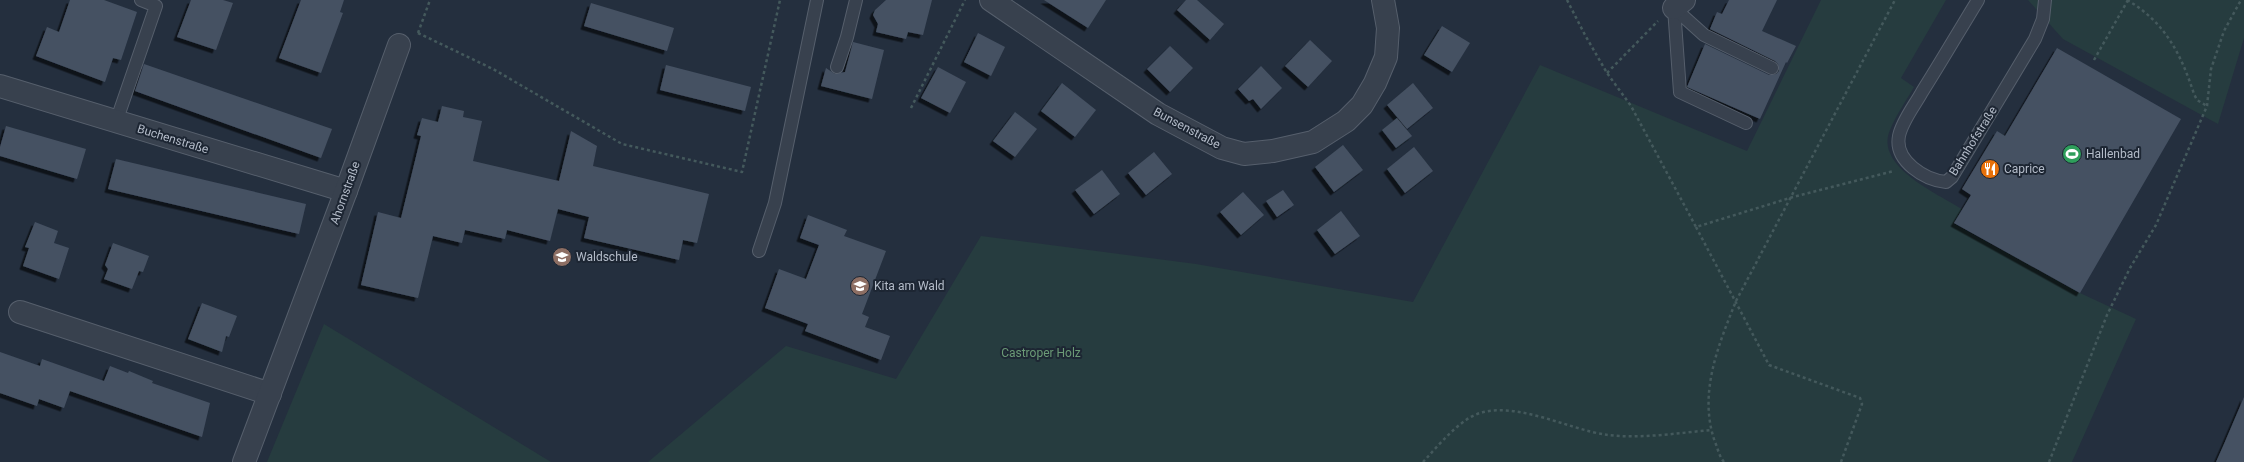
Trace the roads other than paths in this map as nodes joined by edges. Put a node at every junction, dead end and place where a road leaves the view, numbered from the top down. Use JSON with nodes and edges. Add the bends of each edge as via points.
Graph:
{"nodes":[{"id":1,"x":141,"y":0,"type":"edge"},
{"id":2,"x":817,"y":0,"type":"edge"},
{"id":3,"x":856,"y":0,"type":"edge"},
{"id":4,"x":991,"y":0,"type":"edge"},
{"id":5,"x":1382,"y":0,"type":"edge"},
{"id":6,"x":1978,"y":0,"type":"edge"},
{"id":7,"x":2045,"y":0,"type":"edge"},
{"id":8,"x":1679,"y":4,"type":"edge"},
{"id":9,"x":398,"y":44,"type":"road end"},
{"id":10,"x":837,"y":67,"type":"dead end"},
{"id":11,"x":1772,"y":68,"type":"dead end"},
{"id":12,"x":0,"y":86,"type":"edge"},
{"id":13,"x":116,"y":122,"type":"junction"},
{"id":14,"x":1746,"y":123,"type":"dead end"},
{"id":15,"x":346,"y":191,"type":"junction"},
{"id":16,"x":759,"y":251,"type":"dead end"},
{"id":17,"x":20,"y":312,"type":"dead end"},
{"id":18,"x":270,"y":394,"type":"junction"},
{"id":19,"x":244,"y":462,"type":"edge"}],
"edges":[{"from":1,"to":13,"type":"lane","via":[[156,6]]},
{"from":2,"to":16,"type":"lane","via":[[775,203]]},
{"from":3,"to":10,"type":"lane","via":[[848,37]]},
{"from":4,"to":5,"type":"street","name":"Bunsenstraße","via":[[1158,114],[1222,148],[1244,154],[1273,151],[1313,142],[1346,121],[1362,105],[1386,57],[1388,28]]},
{"from":6,"to":7,"type":"lane","name":"Bahnhofstraße","via":[[1899,136],[1902,155],[1910,165],[1935,181],[1946,182],[1952,177],[2035,39],[2043,19]]},
{"from":8,"to":11,"type":"lane","via":[[1704,35]]},
{"from":8,"to":14,"type":"lane","via":[[1680,92]]},
{"from":9,"to":15,"type":"street","name":"Ahornstraße"},
{"from":12,"to":13,"type":"street","name":"Buchenstraße"},
{"from":13,"to":15,"type":"street","name":"Buchenstraße"},
{"from":15,"to":18,"type":"street","name":"Ahornstraße"},
{"from":17,"to":18,"type":"street"},
{"from":18,"to":19,"type":"street","name":"Ahornstraße"}]}
